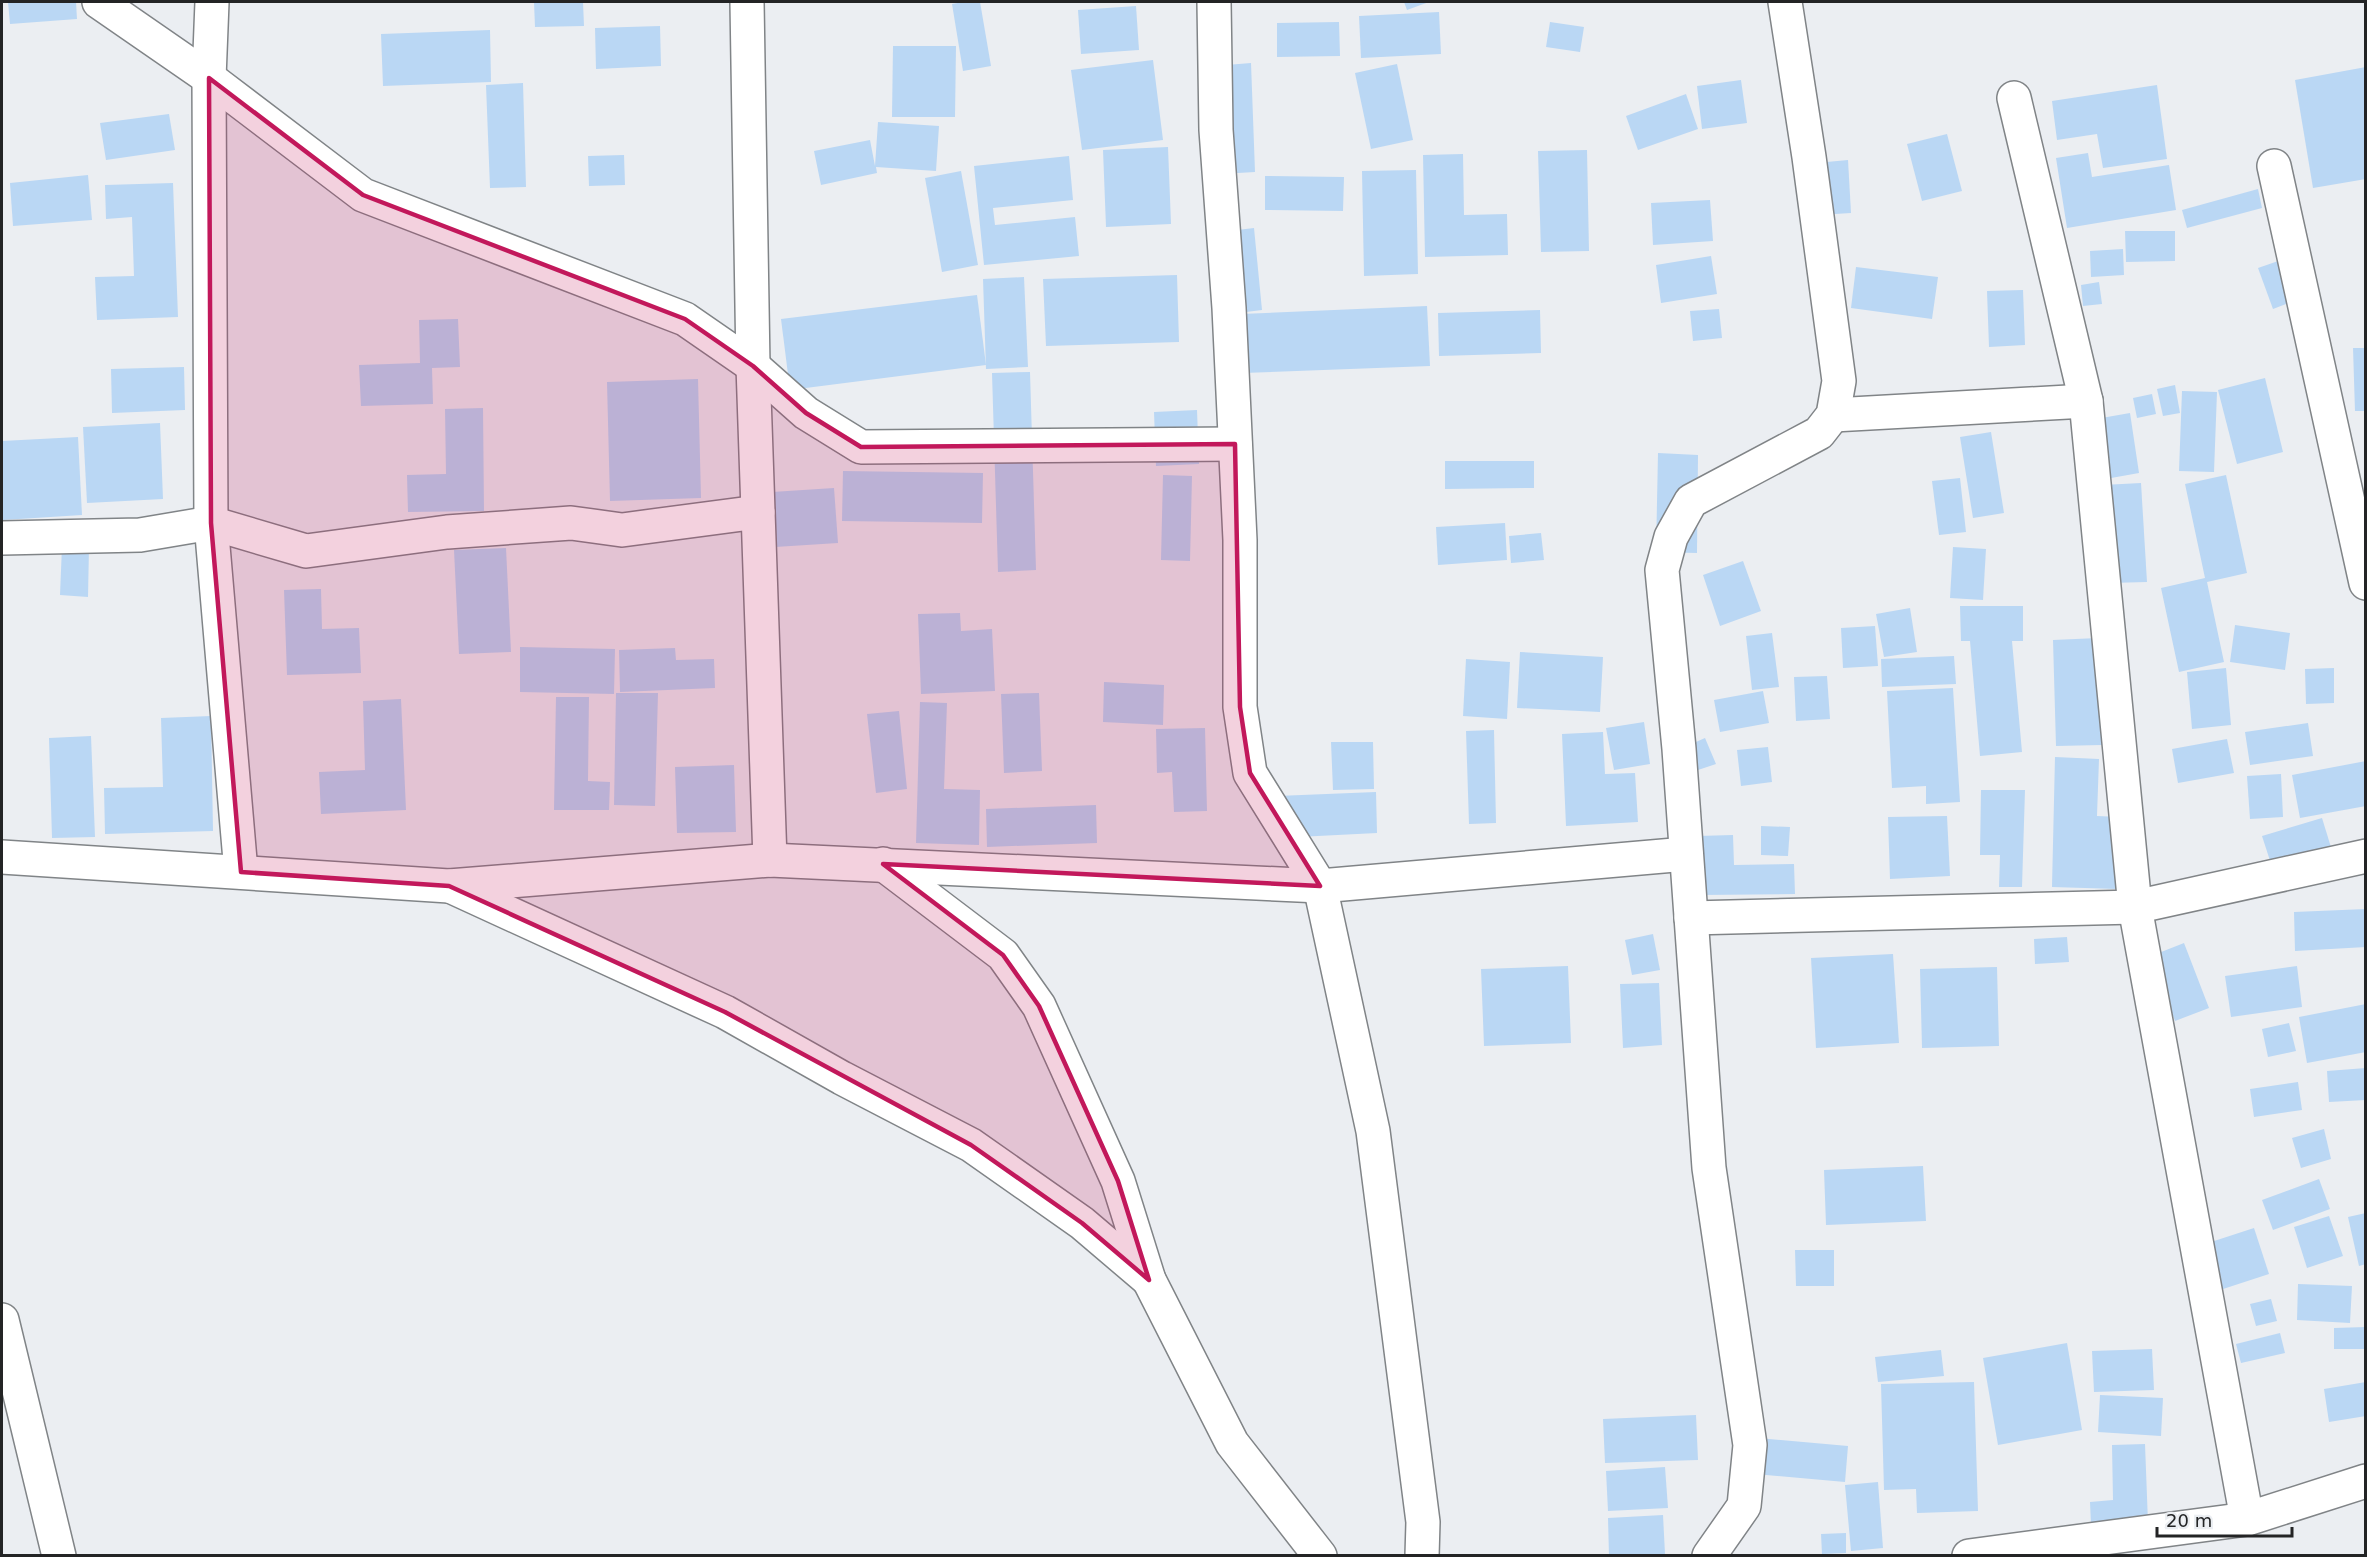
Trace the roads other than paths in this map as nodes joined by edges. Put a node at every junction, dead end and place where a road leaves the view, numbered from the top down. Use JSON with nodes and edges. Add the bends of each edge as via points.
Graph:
{"nodes":[{"id":1,"x":99,"y":2,"type":"edge"},
{"id":2,"x":212,"y":2,"type":"edge"},
{"id":3,"x":747,"y":2,"type":"edge"},
{"id":4,"x":1214,"y":2,"type":"edge"},
{"id":5,"x":1785,"y":2,"type":"edge"},
{"id":6,"x":209,"y":78,"type":"junction"},
{"id":7,"x":2014,"y":98,"type":"dead end"},
{"id":8,"x":2274,"y":166,"type":"dead end"},
{"id":9,"x":753,"y":366,"type":"junction"},
{"id":10,"x":2086,"y":401,"type":"junction"},
{"id":11,"x":1833,"y":416,"type":"junction"},
{"id":12,"x":1235,"y":444,"type":"junction"},
{"id":13,"x":758,"y":512,"type":"junction"},
{"id":14,"x":211,"y":524,"type":"junction"},
{"id":15,"x":2,"y":538,"type":"edge"},
{"id":16,"x":2366,"y":583,"type":"edge"},
{"id":17,"x":1686,"y":854,"type":"junction"},
{"id":18,"x":2,"y":856,"type":"edge"},
{"id":19,"x":2366,"y":856,"type":"edge"},
{"id":20,"x":770,"y":860,"type":"junction"},
{"id":21,"x":883,"y":864,"type":"junction"},
{"id":22,"x":241,"y":872,"type":"junction"},
{"id":23,"x":449,"y":886,"type":"junction"},
{"id":24,"x":1320,"y":886,"type":"junction"},
{"id":25,"x":2135,"y":907,"type":"junction"},
{"id":26,"x":1691,"y":918,"type":"junction"},
{"id":27,"x":1149,"y":1280,"type":"junction"},
{"id":28,"x":2,"y":1320,"type":"edge"},
{"id":29,"x":2366,"y":1481,"type":"edge"},
{"id":30,"x":2247,"y":1520,"type":"junction"},
{"id":31,"x":2056,"y":1550,"type":"edge"},
{"id":32,"x":59,"y":1556,"type":"edge"},
{"id":33,"x":1320,"y":1556,"type":"edge"},
{"id":34,"x":1422,"y":1556,"type":"edge"},
{"id":35,"x":1709,"y":1556,"type":"edge"},
{"id":36,"x":1969,"y":1556,"type":"edge"}],
"edges":[{"from":1,"to":6,"type":"street"},
{"from":2,"to":6,"type":"street"},
{"from":3,"to":9,"type":"street"},
{"from":4,"to":12,"type":"street","via":[[1216,130]]},
{"from":5,"to":11,"type":"street","via":[[1839,381]]},
{"from":6,"to":9,"type":"street","via":[[363,195],[686,319]]},
{"from":6,"to":14,"type":"street"},
{"from":7,"to":10,"type":"street"},
{"from":8,"to":16,"type":"street"},
{"from":9,"to":12,"type":"street","via":[[806,413],[861,447]]},
{"from":9,"to":13,"type":"street"},
{"from":10,"to":11,"type":"street"},
{"from":10,"to":25,"type":"street"},
{"from":11,"to":17,"type":"street","via":[[1819,433],[1691,501],[1671,537],[1662,570]]},
{"from":12,"to":24,"type":"street","via":[[1240,540],[1240,707],[1250,773]]},
{"from":13,"to":14,"type":"street","via":[[622,530],[572,523],[447,532],[306,551]]},
{"from":13,"to":20,"type":"street"},
{"from":14,"to":15,"type":"street","via":[[140,535]]},
{"from":14,"to":22,"type":"street"},
{"from":17,"to":24,"type":"street"},
{"from":17,"to":26,"type":"street"},
{"from":18,"to":22,"type":"street"},
{"from":19,"to":25,"type":"street"},
{"from":20,"to":21,"type":"street"},
{"from":20,"to":23,"type":"street"},
{"from":21,"to":24,"type":"street"},
{"from":21,"to":27,"type":"street","via":[[1003,955],[1039,1006],[1118,1181]]},
{"from":22,"to":23,"type":"street"},
{"from":23,"to":27,"type":"street","via":[[725,1012],[971,1145],[1082,1223]]},
{"from":24,"to":34,"type":"street","via":[[1373,1131],[1423,1522]]},
{"from":25,"to":26,"type":"street"},
{"from":25,"to":30,"type":"street"},
{"from":26,"to":35,"type":"street","via":[[1709,1167],[1750,1445],[1744,1506]]},
{"from":27,"to":33,"type":"street","via":[[1232,1443]]},
{"from":28,"to":32,"type":"street"},
{"from":29,"to":30,"type":"street"},
{"from":30,"to":31,"type":"street"},
{"from":31,"to":36,"type":"street"}]}
